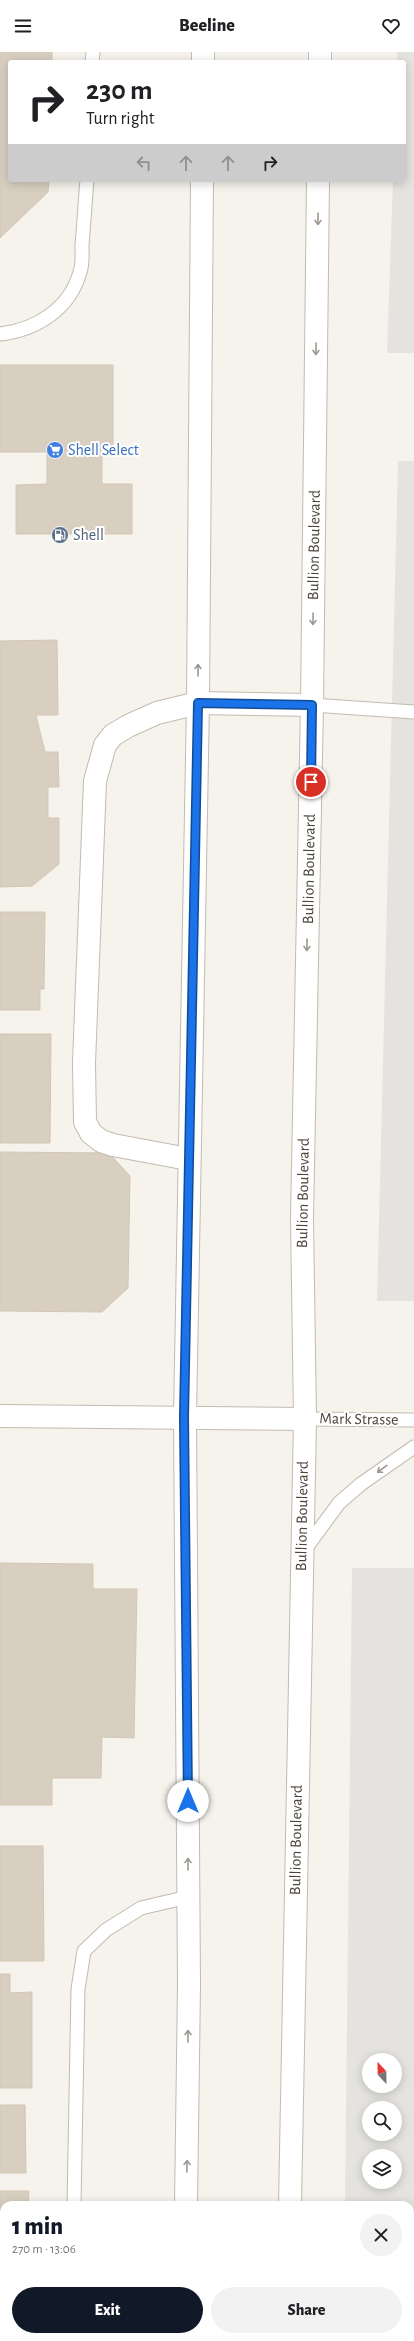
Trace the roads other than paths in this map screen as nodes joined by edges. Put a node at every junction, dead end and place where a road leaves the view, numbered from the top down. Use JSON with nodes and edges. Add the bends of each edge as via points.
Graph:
{"nodes":[{"id":1,"x":87,"y":182,"type":"edge"},
{"id":2,"x":202,"y":182,"type":"edge"},
{"id":3,"x":318,"y":182,"type":"edge"},
{"id":4,"x":0,"y":334,"type":"edge"},
{"id":5,"x":198,"y":703,"type":"junction"},
{"id":6,"x":312,"y":705,"type":"junction"},
{"id":7,"x":414,"y":712,"type":"edge"},
{"id":8,"x":188,"y":1159,"type":"junction"},
{"id":9,"x":0,"y":1416,"type":"edge"},
{"id":10,"x":184,"y":1417,"type":"junction"},
{"id":11,"x":305,"y":1419,"type":"junction"},
{"id":12,"x":414,"y":1420,"type":"edge"},
{"id":13,"x":414,"y":1447,"type":"edge"},
{"id":14,"x":301,"y":1554,"type":"junction"},
{"id":15,"x":188,"y":1897,"type":"junction"},
{"id":16,"x":74,"y":2201,"type":"edge"},
{"id":17,"x":186,"y":2201,"type":"edge"},
{"id":18,"x":290,"y":2201,"type":"edge"}],
"edges":[{"from":1,"to":4,"type":"lane","via":[[81,272],[72,293],[60,308],[40,322]]},
{"from":5,"to":2,"type":"street","one_way":true},
{"from":3,"to":6,"type":"street","name":"Bullion Boulevard","one_way":true},
{"from":5,"to":6,"type":"street"},
{"from":5,"to":8,"type":"street"},
{"from":5,"to":8,"type":"street","via":[[157,713],[128,726],[112,735],[105,745],[95,781],[84,1062],[85,1122],[91,1133],[101,1141],[113,1145]]},
{"from":6,"to":7,"type":"lane"},
{"from":6,"to":11,"type":"street","name":"Bullion Boulevard","one_way":true,"via":[[302,1218]]},
{"from":8,"to":10,"type":"street"},
{"from":9,"to":10,"type":"street"},
{"from":10,"to":11,"type":"street"},
{"from":15,"to":10,"type":"street","one_way":true},
{"from":11,"to":12,"type":"lane","name":"Mark Strasse"},
{"from":11,"to":14,"type":"street","name":"Bullion Boulevard"},
{"from":13,"to":14,"type":"lane","one_way":true,"via":[[361,1484],[339,1503]]},
{"from":14,"to":18,"type":"street","name":"Bullion Boulevard"},
{"from":15,"to":16,"type":"lane","via":[[141,1908],[106,1930],[84,1951],[78,1989]]},
{"from":17,"to":15,"type":"street","one_way":true}]}
